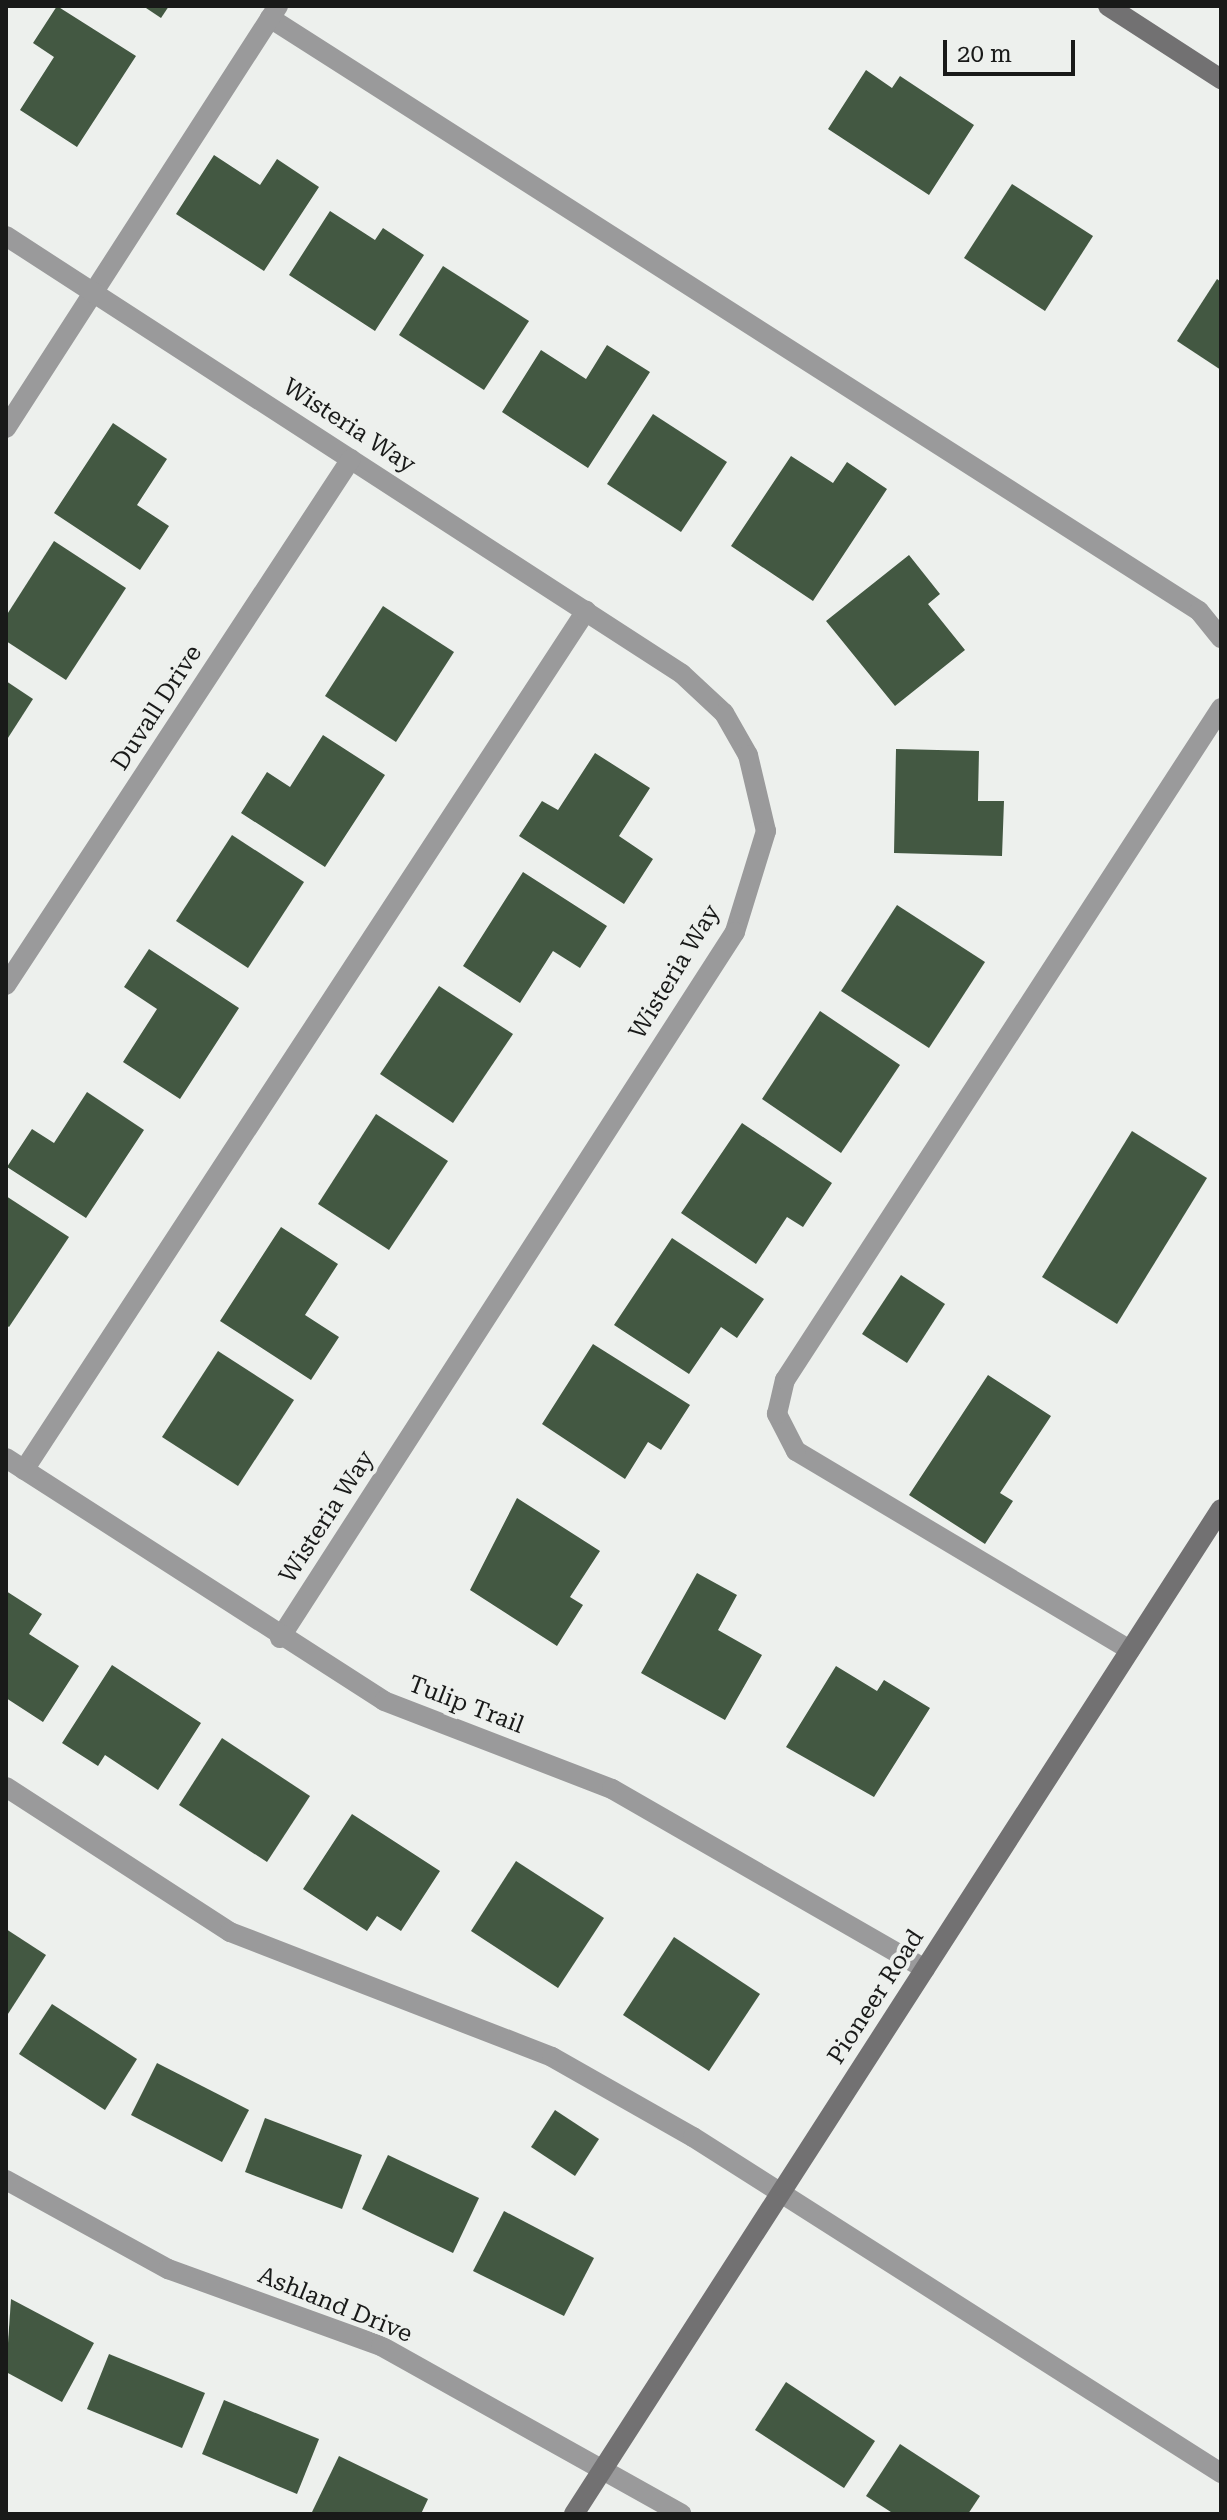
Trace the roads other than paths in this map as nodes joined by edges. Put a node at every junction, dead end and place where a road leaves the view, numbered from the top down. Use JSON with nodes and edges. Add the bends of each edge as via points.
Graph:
{"nodes":[{"id":1,"x":1111,"y":7,"type":"edge"},
{"id":2,"x":274,"y":12,"type":"edge"},
{"id":3,"x":1221,"y":79,"type":"edge"},
{"id":4,"x":6,"y":236,"type":"edge"},
{"id":5,"x":94,"y":293,"type":"junction"},
{"id":6,"x":6,"y":428,"type":"edge"},
{"id":7,"x":351,"y":459,"type":"junction"},
{"id":8,"x":586,"y":611,"type":"junction"},
{"id":9,"x":1221,"y":638,"type":"edge"},
{"id":10,"x":1221,"y":708,"type":"edge"},
{"id":11,"x":6,"y":985,"type":"edge"},
{"id":12,"x":6,"y":1458,"type":"edge"},
{"id":13,"x":24,"y":1470,"type":"junction"},
{"id":14,"x":1221,"y":1509,"type":"edge"},
{"id":15,"x":280,"y":1638,"type":"junction"},
{"id":16,"x":1130,"y":1650,"type":"junction"},
{"id":17,"x":6,"y":1787,"type":"edge"},
{"id":18,"x":925,"y":1969,"type":"junction"},
{"id":19,"x":6,"y":2180,"type":"edge"},
{"id":20,"x":780,"y":2194,"type":"junction"},
{"id":21,"x":605,"y":2466,"type":"junction"},
{"id":22,"x":1221,"y":2473,"type":"edge"},
{"id":23,"x":574,"y":2514,"type":"edge"},
{"id":24,"x":681,"y":2514,"type":"edge"}],
"edges":[{"from":1,"to":3,"type":"main road"},
{"from":2,"to":5,"type":"street"},
{"from":2,"to":9,"type":"street","via":[[1199,611]]},
{"from":4,"to":5,"type":"street","name":"Wisteria Way"},
{"from":5,"to":6,"type":"street"},
{"from":5,"to":7,"type":"street","name":"Wisteria Way"},
{"from":7,"to":8,"type":"street","name":"Wisteria Way"},
{"from":7,"to":11,"type":"street","name":"Duvall Drive"},
{"from":8,"to":13,"type":"street"},
{"from":8,"to":15,"type":"street","name":"Wisteria Way","via":[[682,674],[724,713],[748,755],[764,845],[735,932]]},
{"from":10,"to":16,"type":"street","via":[[785,1380],[777,1414],[796,1451]]},
{"from":12,"to":13,"type":"street","name":"Tulip Trail"},
{"from":13,"to":15,"type":"street","name":"Tulip Trail"},
{"from":14,"to":16,"type":"main road","name":"Pioneer Road"},
{"from":15,"to":18,"type":"street","name":"Tulip Trail","via":[[384,1701],[612,1789]]},
{"from":16,"to":18,"type":"main road","name":"Pioneer Road"},
{"from":17,"to":20,"type":"street","via":[[230,1932],[552,2057]]},
{"from":18,"to":20,"type":"main road","name":"Pioneer Road"},
{"from":19,"to":21,"type":"street","name":"Ashland Drive","via":[[168,2269],[381,2346]]},
{"from":20,"to":21,"type":"main road","name":"Pioneer Road"},
{"from":20,"to":22,"type":"street"},
{"from":21,"to":23,"type":"main road","name":"Pioneer Road"},
{"from":21,"to":24,"type":"street","name":"Ashland Drive"}]}
